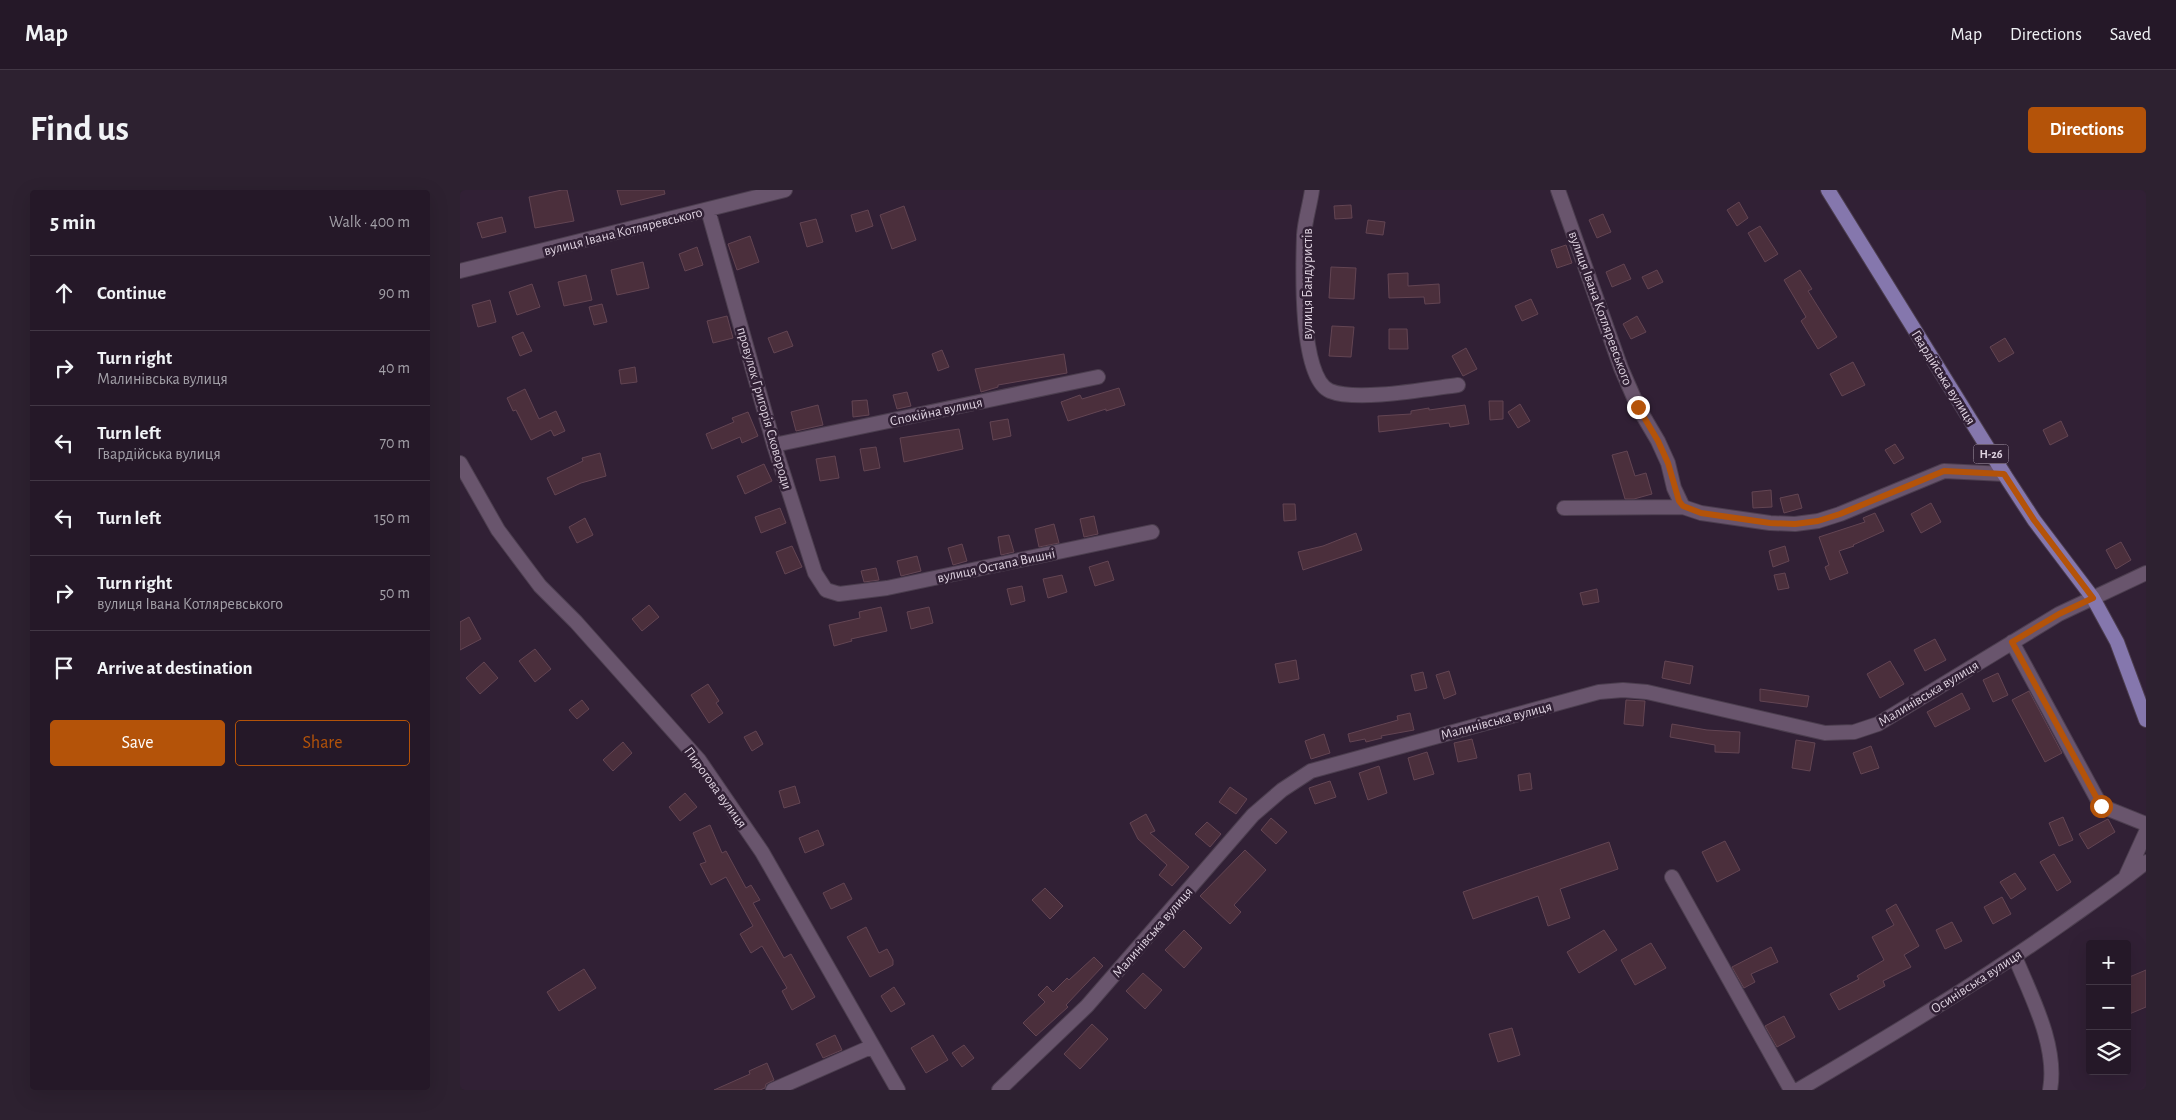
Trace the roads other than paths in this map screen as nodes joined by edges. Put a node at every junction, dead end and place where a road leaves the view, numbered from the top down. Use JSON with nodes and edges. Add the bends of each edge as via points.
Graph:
{"nodes":[{"id":1,"x":785,"y":190,"type":"edge"},
{"id":2,"x":1312,"y":190,"type":"edge"},
{"id":3,"x":1558,"y":190,"type":"edge"},
{"id":4,"x":1828,"y":190,"type":"edge"},
{"id":5,"x":708,"y":210,"type":"junction"},
{"id":6,"x":460,"y":271,"type":"edge"},
{"id":7,"x":1098,"y":377,"type":"dead end"},
{"id":8,"x":1458,"y":385,"type":"dead end"},
{"id":9,"x":774,"y":444,"type":"junction"},
{"id":10,"x":460,"y":463,"type":"edge"},
{"id":11,"x":2004,"y":474,"type":"junction"},
{"id":12,"x":1683,"y":506,"type":"junction"},
{"id":13,"x":1564,"y":508,"type":"dead end"},
{"id":14,"x":1152,"y":532,"type":"dead end"},
{"id":15,"x":2146,"y":573,"type":"edge"},
{"id":16,"x":839,"y":594,"type":"joint"},
{"id":17,"x":2093,"y":598,"type":"junction"},
{"id":18,"x":2012,"y":642,"type":"junction"},
{"id":19,"x":2146,"y":720,"type":"edge"},
{"id":20,"x":2146,"y":824,"type":"edge"},
{"id":21,"x":2146,"y":832,"type":"edge"},
{"id":22,"x":2146,"y":862,"type":"edge"},
{"id":23,"x":1672,"y":877,"type":"dead end"},
{"id":24,"x":2123,"y":881,"type":"junction"},
{"id":25,"x":2015,"y":957,"type":"junction"},
{"id":26,"x":873,"y":1046,"type":"junction"},
{"id":27,"x":773,"y":1090,"type":"edge"},
{"id":28,"x":898,"y":1090,"type":"edge"},
{"id":29,"x":998,"y":1090,"type":"edge"},
{"id":30,"x":1791,"y":1090,"type":"edge"},
{"id":31,"x":1798,"y":1090,"type":"edge"},
{"id":32,"x":2050,"y":1090,"type":"edge"}],
"edges":[{"from":1,"to":5,"type":"street","name":"вулиця Івана Котляревського"},
{"from":2,"to":8,"type":"street","name":"вулиця Бандуристів","via":[[1304,234],[1305,330],[1310,361],[1318,379],[1327,390],[1343,396]]},
{"from":3,"to":12,"type":"street","name":"вулиця Івана Котляревського","via":[[1621,368],[1668,463],[1674,488]]},
{"from":4,"to":11,"type":"main road","name":"Гвардійська вулиця","number":"Н-26"},
{"from":5,"to":6,"type":"street","name":"вулиця Івана Котляревського"},
{"from":5,"to":9,"type":"street","name":"провулок Григорія Сковороди"},
{"from":7,"to":9,"type":"street","name":"Спокійна вулиця"},
{"from":9,"to":16,"type":"street","name":"провулок Григорія Сковороди","via":[[815,573],[826,590]]},
{"from":10,"to":26,"type":"street","name":"Пирогова вулиця","via":[[498,530],[540,586],[699,760],[762,852]]},
{"from":11,"to":12,"type":"street","via":[[1944,471],[1840,514],[1795,524],[1701,513]]},
{"from":11,"to":17,"type":"main road","name":"Гвардійська вулиця","number":"Н-26"},
{"from":12,"to":13,"type":"street"},
{"from":14,"to":16,"type":"street","name":"вулиця Остапа Вишні","via":[[887,588]]},
{"from":15,"to":17,"type":"street","name":"Малинівська вулиця"},
{"from":17,"to":18,"type":"street","name":"Малинівська вулиця"},
{"from":17,"to":19,"type":"main road","name":"Гвардійська вулиця","number":"Н-26","via":[[2117,642]]},
{"from":18,"to":20,"type":"street","via":[[2101,806]]},
{"from":18,"to":29,"type":"street","name":"Малинівська вулиця","via":[[1878,724],[1854,732],[1825,733],[1647,692],[1623,690],[1599,692],[1311,771],[1253,815],[1087,1006]]},
{"from":21,"to":24,"type":"street"},
{"from":22,"to":24,"type":"street","name":"Осинівська вулиця"},
{"from":23,"to":30,"type":"street"},
{"from":24,"to":25,"type":"street","name":"Осинівська вулиця"},
{"from":25,"to":31,"type":"street","name":"Осинівська вулиця"},
{"from":25,"to":32,"type":"street","via":[[2041,1020],[2049,1050]]},
{"from":26,"to":27,"type":"street"},
{"from":26,"to":28,"type":"street","name":"Пирогова вулиця"}]}
